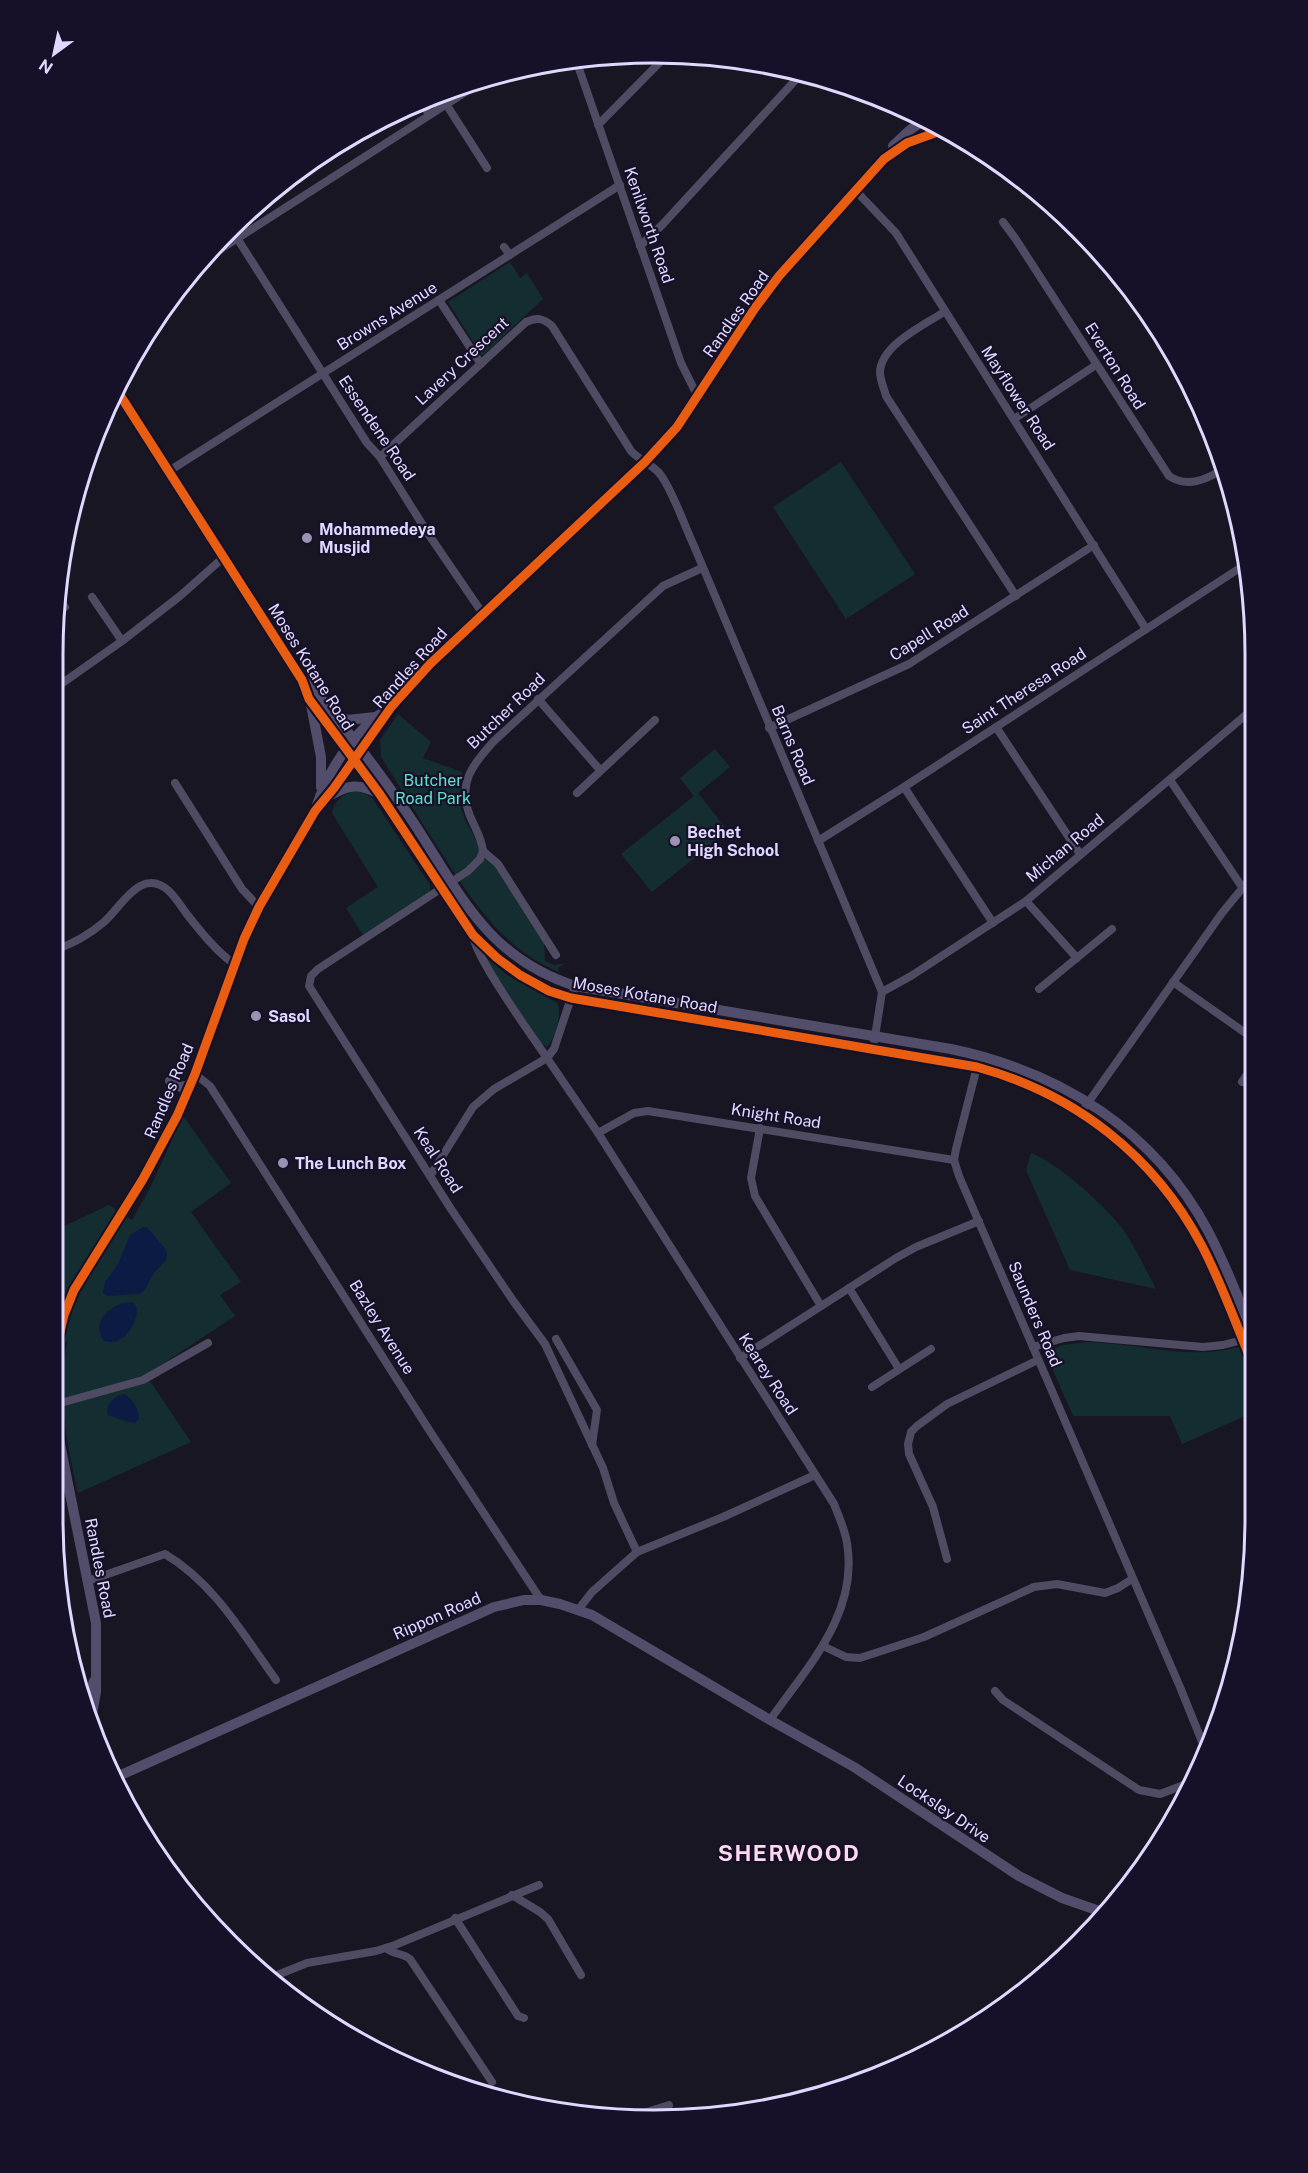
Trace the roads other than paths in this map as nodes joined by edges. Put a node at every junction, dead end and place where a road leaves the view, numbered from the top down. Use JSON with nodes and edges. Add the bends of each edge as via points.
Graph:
{"nodes":[{"id":1,"x":659,"y":63,"type":"edge"},
{"id":2,"x":579,"y":68,"type":"edge"},
{"id":3,"x":795,"y":80,"type":"edge"},
{"id":4,"x":460,"y":95,"type":"edge"},
{"id":5,"x":446,"y":104,"type":"junction"},
{"id":6,"x":426,"y":109,"type":"edge"},
{"id":7,"x":429,"y":114,"type":"junction"},
{"id":8,"x":598,"y":125,"type":"junction"},
{"id":9,"x":917,"y":125,"type":"edge"},
{"id":10,"x":931,"y":132,"type":"edge"},
{"id":11,"x":884,"y":159,"type":"junction"},
{"id":12,"x":487,"y":168,"type":"dead end"},
{"id":13,"x":620,"y":185,"type":"junction"},
{"id":14,"x":856,"y":191,"type":"junction"},
{"id":15,"x":1003,"y":222,"type":"dead end"},
{"id":16,"x":237,"y":238,"type":"junction"},
{"id":17,"x":230,"y":243,"type":"edge"},
{"id":18,"x":640,"y":246,"type":"junction"},
{"id":19,"x":504,"y":247,"type":"dead end"},
{"id":20,"x":510,"y":255,"type":"junction"},
{"id":21,"x":440,"y":300,"type":"junction"},
{"id":22,"x":944,"y":312,"type":"junction"},
{"id":23,"x":481,"y":364,"type":"junction"},
{"id":24,"x":1096,"y":365,"type":"junction"},
{"id":25,"x":323,"y":374,"type":"junction"},
{"id":26,"x":698,"y":397,"type":"junction"},
{"id":27,"x":122,"y":398,"type":"edge"},
{"id":28,"x":1014,"y":418,"type":"junction"},
{"id":29,"x":380,"y":457,"type":"junction"},
{"id":30,"x":645,"y":462,"type":"junction"},
{"id":31,"x":169,"y":471,"type":"junction"},
{"id":32,"x":1216,"y":472,"type":"edge"},
{"id":33,"x":1094,"y":545,"type":"junction"},
{"id":34,"x":224,"y":557,"type":"junction"},
{"id":35,"x":702,"y":568,"type":"junction"},
{"id":36,"x":1239,"y":569,"type":"edge"},
{"id":37,"x":1016,"y":596,"type":"junction"},
{"id":38,"x":92,"y":597,"type":"dead end"},
{"id":39,"x":483,"y":614,"type":"junction"},
{"id":40,"x":1146,"y":629,"type":"junction"},
{"id":41,"x":122,"y":640,"type":"junction"},
{"id":42,"x":302,"y":680,"type":"junction"},
{"id":43,"x":63,"y":682,"type":"edge"},
{"id":44,"x":309,"y":699,"type":"junction"},
{"id":45,"x":538,"y":699,"type":"junction"},
{"id":46,"x":392,"y":706,"type":"junction"},
{"id":47,"x":335,"y":716,"type":"junction"},
{"id":48,"x":1245,"y":716,"type":"edge"},
{"id":49,"x":375,"y":717,"type":"junction"},
{"id":50,"x":656,"y":720,"type":"dead end"},
{"id":51,"x":996,"y":727,"type":"junction"},
{"id":52,"x":769,"y":728,"type":"junction"},
{"id":53,"x":353,"y":739,"type":"junction"},
{"id":54,"x":346,"y":750,"type":"junction"},
{"id":55,"x":361,"y":750,"type":"junction"},
{"id":56,"x":354,"y":761,"type":"junction"},
{"id":57,"x":600,"y":770,"type":"junction"},
{"id":58,"x":1170,"y":780,"type":"junction"},
{"id":59,"x":175,"y":783,"type":"dead end"},
{"id":60,"x":904,"y":787,"type":"junction"},
{"id":61,"x":379,"y":793,"type":"junction"},
{"id":62,"x":577,"y":793,"type":"dead end"},
{"id":63,"x":324,"y":795,"type":"junction"},
{"id":64,"x":818,"y":841,"type":"junction"},
{"id":65,"x":483,"y":851,"type":"junction"},
{"id":66,"x":1080,"y":854,"type":"junction"},
{"id":67,"x":1245,"y":884,"type":"edge"},
{"id":68,"x":447,"y":885,"type":"junction"},
{"id":69,"x":1242,"y":887,"type":"junction"},
{"id":70,"x":1026,"y":901,"type":"junction"},
{"id":71,"x":259,"y":907,"type":"junction"},
{"id":72,"x":993,"y":923,"type":"junction"},
{"id":73,"x":1112,"y":929,"type":"dead end"},
{"id":74,"x":473,"y":935,"type":"junction"},
{"id":75,"x":63,"y":946,"type":"edge"},
{"id":76,"x":556,"y":955,"type":"dead end"},
{"id":77,"x":1077,"y":958,"type":"junction"},
{"id":78,"x":234,"y":964,"type":"junction"},
{"id":79,"x":1173,"y":982,"type":"junction"},
{"id":80,"x":575,"y":986,"type":"junction"},
{"id":81,"x":1039,"y":989,"type":"dead end"},
{"id":82,"x":882,"y":992,"type":"junction"},
{"id":83,"x":571,"y":998,"type":"junction"},
{"id":84,"x":1245,"y":1033,"type":"edge"},
{"id":85,"x":875,"y":1037,"type":"junction"},
{"id":86,"x":873,"y":1049,"type":"junction"},
{"id":87,"x":980,"y":1055,"type":"junction"},
{"id":88,"x":547,"y":1058,"type":"junction"},
{"id":89,"x":977,"y":1066,"type":"junction"},
{"id":90,"x":195,"y":1074,"type":"junction"},
{"id":91,"x":1245,"y":1078,"type":"edge"},
{"id":92,"x":171,"y":1081,"type":"dead end"},
{"id":93,"x":1242,"y":1082,"type":"dead end"},
{"id":94,"x":190,"y":1085,"type":"junction"},
{"id":95,"x":1088,"y":1102,"type":"junction"},
{"id":96,"x":1082,"y":1112,"type":"junction"},
{"id":97,"x":760,"y":1128,"type":"junction"},
{"id":98,"x":598,"y":1133,"type":"junction"},
{"id":99,"x":954,"y":1160,"type":"junction"},
{"id":100,"x":430,"y":1176,"type":"junction"},
{"id":101,"x":979,"y":1221,"type":"junction"},
{"id":102,"x":849,"y":1288,"type":"junction"},
{"id":103,"x":821,"y":1306,"type":"junction"},
{"id":104,"x":1245,"y":1316,"type":"edge"},
{"id":105,"x":63,"y":1319,"type":"edge"},
{"id":106,"x":556,"y":1339,"type":"dead end"},
{"id":107,"x":1243,"y":1340,"type":"junction"},
{"id":108,"x":208,"y":1343,"type":"dead end"},
{"id":109,"x":1245,"y":1345,"type":"edge"},
{"id":110,"x":1033,"y":1347,"type":"junction"},
{"id":111,"x":931,"y":1349,"type":"dead end"},
{"id":112,"x":740,"y":1358,"type":"junction"},
{"id":113,"x":1038,"y":1360,"type":"junction"},
{"id":114,"x":899,"y":1369,"type":"junction"},
{"id":115,"x":872,"y":1387,"type":"dead end"},
{"id":116,"x":63,"y":1402,"type":"edge"},
{"id":117,"x":592,"y":1445,"type":"junction"},
{"id":118,"x":63,"y":1470,"type":"edge"},
{"id":119,"x":815,"y":1475,"type":"junction"},
{"id":120,"x":637,"y":1552,"type":"junction"},
{"id":121,"x":947,"y":1559,"type":"dead end"},
{"id":122,"x":1132,"y":1579,"type":"junction"},
{"id":123,"x":88,"y":1581,"type":"junction"},
{"id":124,"x":541,"y":1599,"type":"junction"},
{"id":125,"x":578,"y":1610,"type":"junction"},
{"id":126,"x":823,"y":1646,"type":"junction"},
{"id":127,"x":96,"y":1678,"type":"junction"},
{"id":128,"x":276,"y":1680,"type":"dead end"},
{"id":129,"x":995,"y":1691,"type":"dead end"},
{"id":130,"x":90,"y":1695,"type":"edge"},
{"id":131,"x":94,"y":1708,"type":"edge"},
{"id":132,"x":770,"y":1720,"type":"junction"},
{"id":133,"x":1202,"y":1741,"type":"edge"},
{"id":134,"x":121,"y":1774,"type":"edge"},
{"id":135,"x":1181,"y":1786,"type":"edge"},
{"id":136,"x":539,"y":1885,"type":"dead end"},
{"id":137,"x":512,"y":1895,"type":"junction"},
{"id":138,"x":1098,"y":1909,"type":"edge"},
{"id":139,"x":455,"y":1918,"type":"junction"},
{"id":140,"x":386,"y":1948,"type":"junction"},
{"id":141,"x":278,"y":1975,"type":"edge"},
{"id":142,"x":581,"y":1975,"type":"dead end"},
{"id":143,"x":524,"y":2018,"type":"dead end"},
{"id":144,"x":492,"y":2082,"type":"dead end"},
{"id":145,"x":669,"y":2105,"type":"dead end"},
{"id":146,"x":653,"y":2110,"type":"edge"}],
"edges":[{"from":1,"to":8,"type":"street"},
{"from":2,"to":8,"type":"street","name":"Kenilworth Road"},
{"from":3,"to":18,"type":"street"},
{"from":4,"to":5,"type":"street"},
{"from":5,"to":7,"type":"street"},
{"from":5,"to":12,"type":"street"},
{"from":6,"to":7,"type":"street"},
{"from":7,"to":16,"type":"street"},
{"from":8,"to":13,"type":"street","name":"Kenilworth Road"},
{"from":9,"to":11,"type":"street"},
{"from":10,"to":11,"type":"street","name":"Randles Road","via":[[907,142]]},
{"from":11,"to":14,"type":"street","name":"Randles Road"},
{"from":13,"to":18,"type":"street","name":"Kenilworth Road"},
{"from":13,"to":20,"type":"street","name":"Browns Avenue"},
{"from":14,"to":22,"type":"street","name":"Mayflower Road","via":[[896,233]]},
{"from":14,"to":26,"type":"street","name":"Randles Road","via":[[754,308]]},
{"from":15,"to":24,"type":"street","name":"Everton Road"},
{"from":16,"to":17,"type":"street"},
{"from":16,"to":25,"type":"street","name":"Essendene Road"},
{"from":18,"to":26,"type":"street","name":"Kenilworth Road","via":[[681,363]]},
{"from":19,"to":20,"type":"street"},
{"from":20,"to":21,"type":"street","name":"Browns Avenue"},
{"from":21,"to":23,"type":"street"},
{"from":21,"to":25,"type":"street","name":"Browns Avenue"},
{"from":22,"to":28,"type":"street","name":"Mayflower Road"},
{"from":22,"to":37,"type":"street","via":[[890,349],[880,372],[882,383],[886,396]]},
{"from":23,"to":29,"type":"street","name":"Lavery Crescent"},
{"from":23,"to":30,"type":"street","name":"Lavery Crescent","via":[[526,321],[547,321],[631,451]]},
{"from":24,"to":28,"type":"street"},
{"from":24,"to":32,"type":"street","name":"Everton Road","via":[[1169,476],[1187,483]]},
{"from":25,"to":29,"type":"street","name":"Essendene Road"},
{"from":25,"to":31,"type":"street","name":"Browns Avenue"},
{"from":26,"to":30,"type":"street","name":"Randles Road"},
{"from":27,"to":31,"type":"street","name":"Moses Kotane Road"},
{"from":28,"to":33,"type":"street","name":"Mayflower Road"},
{"from":29,"to":39,"type":"street","name":"Essendene Road"},
{"from":30,"to":35,"type":"street","name":"Barns Road","via":[[663,479]]},
{"from":30,"to":39,"type":"street","name":"Randles Road"},
{"from":31,"to":34,"type":"street","name":"Moses Kotane Road"},
{"from":33,"to":37,"type":"street","name":"Capell Road"},
{"from":33,"to":40,"type":"street","name":"Mayflower Road"},
{"from":34,"to":41,"type":"street"},
{"from":34,"to":42,"type":"street","name":"Moses Kotane Road"},
{"from":35,"to":45,"type":"street","name":"Butcher Road","via":[[663,586]]},
{"from":35,"to":52,"type":"street","name":"Barns Road"},
{"from":36,"to":40,"type":"street","name":"Saint Theresa Road"},
{"from":37,"to":52,"type":"street","name":"Capell Road","via":[[909,664]]},
{"from":38,"to":41,"type":"street"},
{"from":39,"to":46,"type":"street","name":"Randles Road"},
{"from":40,"to":51,"type":"street","name":"Saint Theresa Road"},
{"from":41,"to":43,"type":"street"},
{"from":42,"to":44,"type":"street","name":"Moses Kotane Road"},
{"from":42,"to":47,"type":"street","name":"Moses Kotane Road"},
{"from":44,"to":54,"type":"street","name":"Moses Kotane Road"},
{"from":44,"to":63,"type":"street"},
{"from":45,"to":57,"type":"street"},
{"from":45,"to":65,"type":"street","name":"Butcher Road","via":[[494,741],[469,772],[466,805]]},
{"from":46,"to":49,"type":"street","name":"Randles Road"},
{"from":46,"to":55,"type":"street","name":"Randles Road"},
{"from":47,"to":49,"type":"street","via":[[348,720]]},
{"from":47,"to":53,"type":"street","name":"Moses Kotane Road"},
{"from":48,"to":58,"type":"street","name":"Michan Road"},
{"from":49,"to":53,"type":"street","name":"Randles Road"},
{"from":50,"to":57,"type":"street"},
{"from":51,"to":60,"type":"street","name":"Saint Theresa Road"},
{"from":51,"to":66,"type":"street"},
{"from":52,"to":64,"type":"street","name":"Barns Road"},
{"from":53,"to":54,"type":"street","name":"Randles Road"},
{"from":53,"to":55,"type":"street","name":"Moses Kotane Road"},
{"from":54,"to":56,"type":"street","name":"Moses Kotane Road"},
{"from":54,"to":63,"type":"street","name":"Randles Road"},
{"from":55,"to":56,"type":"street","name":"Randles Road"},
{"from":55,"to":68,"type":"street","name":"Moses Kotane Road","via":[[410,818]]},
{"from":56,"to":61,"type":"street","name":"Moses Kotane Road"},
{"from":56,"to":63,"type":"street","name":"Randles Road"},
{"from":57,"to":62,"type":"street"},
{"from":58,"to":66,"type":"street","name":"Michan Road"},
{"from":58,"to":69,"type":"street"},
{"from":59,"to":71,"type":"street","via":[[242,889]]},
{"from":60,"to":64,"type":"street","name":"Saint Theresa Road"},
{"from":60,"to":72,"type":"street"},
{"from":61,"to":63,"type":"street","via":[[355,785]]},
{"from":61,"to":68,"type":"street","name":"Moses Kotane Road"},
{"from":63,"to":71,"type":"street","name":"Randles Road"},
{"from":64,"to":82,"type":"street","name":"Barns Road"},
{"from":65,"to":68,"type":"street","name":"Keal Road","via":[[473,867]]},
{"from":65,"to":76,"type":"street","name":"Butcher Road","via":[[498,864]]},
{"from":66,"to":70,"type":"street","name":"Michan Road"},
{"from":67,"to":69,"type":"street"},
{"from":68,"to":74,"type":"street","name":"Moses Kotane Road"},
{"from":68,"to":80,"type":"street","name":"Moses Kotane Road","via":[[510,953]]},
{"from":68,"to":100,"type":"street","name":"Keal Road","via":[[318,969],[309,986]]},
{"from":69,"to":79,"type":"street"},
{"from":70,"to":72,"type":"street","name":"Michan Road"},
{"from":70,"to":77,"type":"street"},
{"from":71,"to":78,"type":"street","name":"Randles Road"},
{"from":72,"to":82,"type":"street","name":"Michan Road"},
{"from":73,"to":77,"type":"street"},
{"from":74,"to":83,"type":"street","name":"Moses Kotane Road","via":[[520,975]]},
{"from":74,"to":88,"type":"street","name":"Kearey Road","via":[[485,964]]},
{"from":75,"to":78,"type":"street","via":[[103,923],[136,887],[153,883],[171,894],[211,944]]},
{"from":77,"to":81,"type":"street"},
{"from":78,"to":90,"type":"street","name":"Randles Road"},
{"from":79,"to":84,"type":"street"},
{"from":79,"to":95,"type":"street"},
{"from":80,"to":83,"type":"street"},
{"from":80,"to":85,"type":"street","name":"Moses Kotane Road"},
{"from":82,"to":85,"type":"street"},
{"from":83,"to":86,"type":"street","name":"Moses Kotane Road"},
{"from":83,"to":88,"type":"street","via":[[554,1049]]},
{"from":85,"to":86,"type":"street"},
{"from":85,"to":87,"type":"street","name":"Moses Kotane Road"},
{"from":86,"to":89,"type":"street","name":"Moses Kotane Road"},
{"from":87,"to":89,"type":"street","name":"Saunders Road"},
{"from":87,"to":95,"type":"street","name":"Moses Kotane Road","via":[[1044,1077]]},
{"from":88,"to":98,"type":"street","name":"Kearey Road"},
{"from":88,"to":100,"type":"street","via":[[473,1107]]},
{"from":89,"to":96,"type":"street","name":"Moses Kotane Road","via":[[1027,1083]]},
{"from":89,"to":99,"type":"street","name":"Saunders Road"},
{"from":90,"to":94,"type":"street","name":"Randles Road"},
{"from":90,"to":124,"type":"street","name":"Bazley Avenue","via":[[210,1086]]},
{"from":91,"to":93,"type":"street"},
{"from":92,"to":94,"type":"street","via":[[181,1087]]},
{"from":94,"to":105,"type":"street","name":"Randles Road","via":[[161,1148],[74,1290]]},
{"from":95,"to":96,"type":"street"},
{"from":95,"to":104,"type":"street","name":"Moses Kotane Road","via":[[1138,1141],[1180,1188],[1212,1239]]},
{"from":96,"to":107,"type":"street","name":"Moses Kotane Road","via":[[1138,1158],[1175,1201],[1204,1249]]},
{"from":97,"to":98,"type":"street","name":"Knight Road","via":[[648,1111],[634,1113]]},
{"from":97,"to":99,"type":"street","name":"Knight Road"},
{"from":97,"to":103,"type":"street","via":[[751,1178],[755,1196]]},
{"from":98,"to":112,"type":"street","name":"Kearey Road"},
{"from":99,"to":101,"type":"street","name":"Saunders Road"},
{"from":100,"to":117,"type":"street","name":"Keal Road","via":[[545,1344]]},
{"from":101,"to":102,"type":"street","via":[[916,1247]]},
{"from":101,"to":110,"type":"street","name":"Saunders Road"},
{"from":102,"to":103,"type":"street"},
{"from":102,"to":114,"type":"street"},
{"from":103,"to":112,"type":"street"},
{"from":106,"to":117,"type":"street","via":[[597,1410]]},
{"from":107,"to":109,"type":"street","name":"Moses Kotane Road"},
{"from":107,"to":110,"type":"street","via":[[1182,1347],[1079,1336]]},
{"from":108,"to":116,"type":"street","via":[[143,1380]]},
{"from":110,"to":113,"type":"street","name":"Saunders Road"},
{"from":111,"to":114,"type":"street"},
{"from":112,"to":119,"type":"street","name":"Kearey Road"},
{"from":113,"to":121,"type":"street","via":[[947,1404],[911,1432],[909,1454],[933,1507]]},
{"from":113,"to":122,"type":"street","name":"Saunders Road"},
{"from":114,"to":115,"type":"street"},
{"from":117,"to":120,"type":"street","name":"Keal Road"},
{"from":118,"to":123,"type":"street","name":"Randles Road"},
{"from":119,"to":120,"type":"street"},
{"from":119,"to":126,"type":"street","name":"Kearey Road","via":[[834,1504],[849,1561],[845,1601]]},
{"from":120,"to":125,"type":"street","via":[[592,1592]]},
{"from":122,"to":126,"type":"street","via":[[1105,1593],[1057,1584],[1034,1587],[924,1637],[860,1658],[846,1657]]},
{"from":122,"to":133,"type":"street","name":"Saunders Road"},
{"from":123,"to":127,"type":"street","name":"Randles Road","via":[[97,1633]]},
{"from":123,"to":128,"type":"street","via":[[165,1554],[216,1596]]},
{"from":124,"to":125,"type":"street","name":"Rippon Road"},
{"from":124,"to":134,"type":"street","name":"Rippon Road","via":[[494,1607]]},
{"from":125,"to":132,"type":"street","name":"Rippon Road"},
{"from":126,"to":132,"type":"street","name":"Kearey Road"},
{"from":127,"to":130,"type":"street","name":"Randles Road"},
{"from":127,"to":131,"type":"street","name":"Randles Road"},
{"from":129,"to":135,"type":"street","via":[[1139,1790],[1160,1794]]},
{"from":132,"to":138,"type":"street","name":"Locksley Drive","via":[[854,1767],[1019,1876],[1062,1898]]},
{"from":136,"to":137,"type":"street"},
{"from":137,"to":139,"type":"street"},
{"from":137,"to":142,"type":"street","via":[[548,1919]]},
{"from":139,"to":140,"type":"street"},
{"from":139,"to":143,"type":"street"},
{"from":140,"to":141,"type":"street","via":[[307,1963]]},
{"from":140,"to":144,"type":"street","via":[[410,1959]]},
{"from":145,"to":146,"type":"street"}]}
